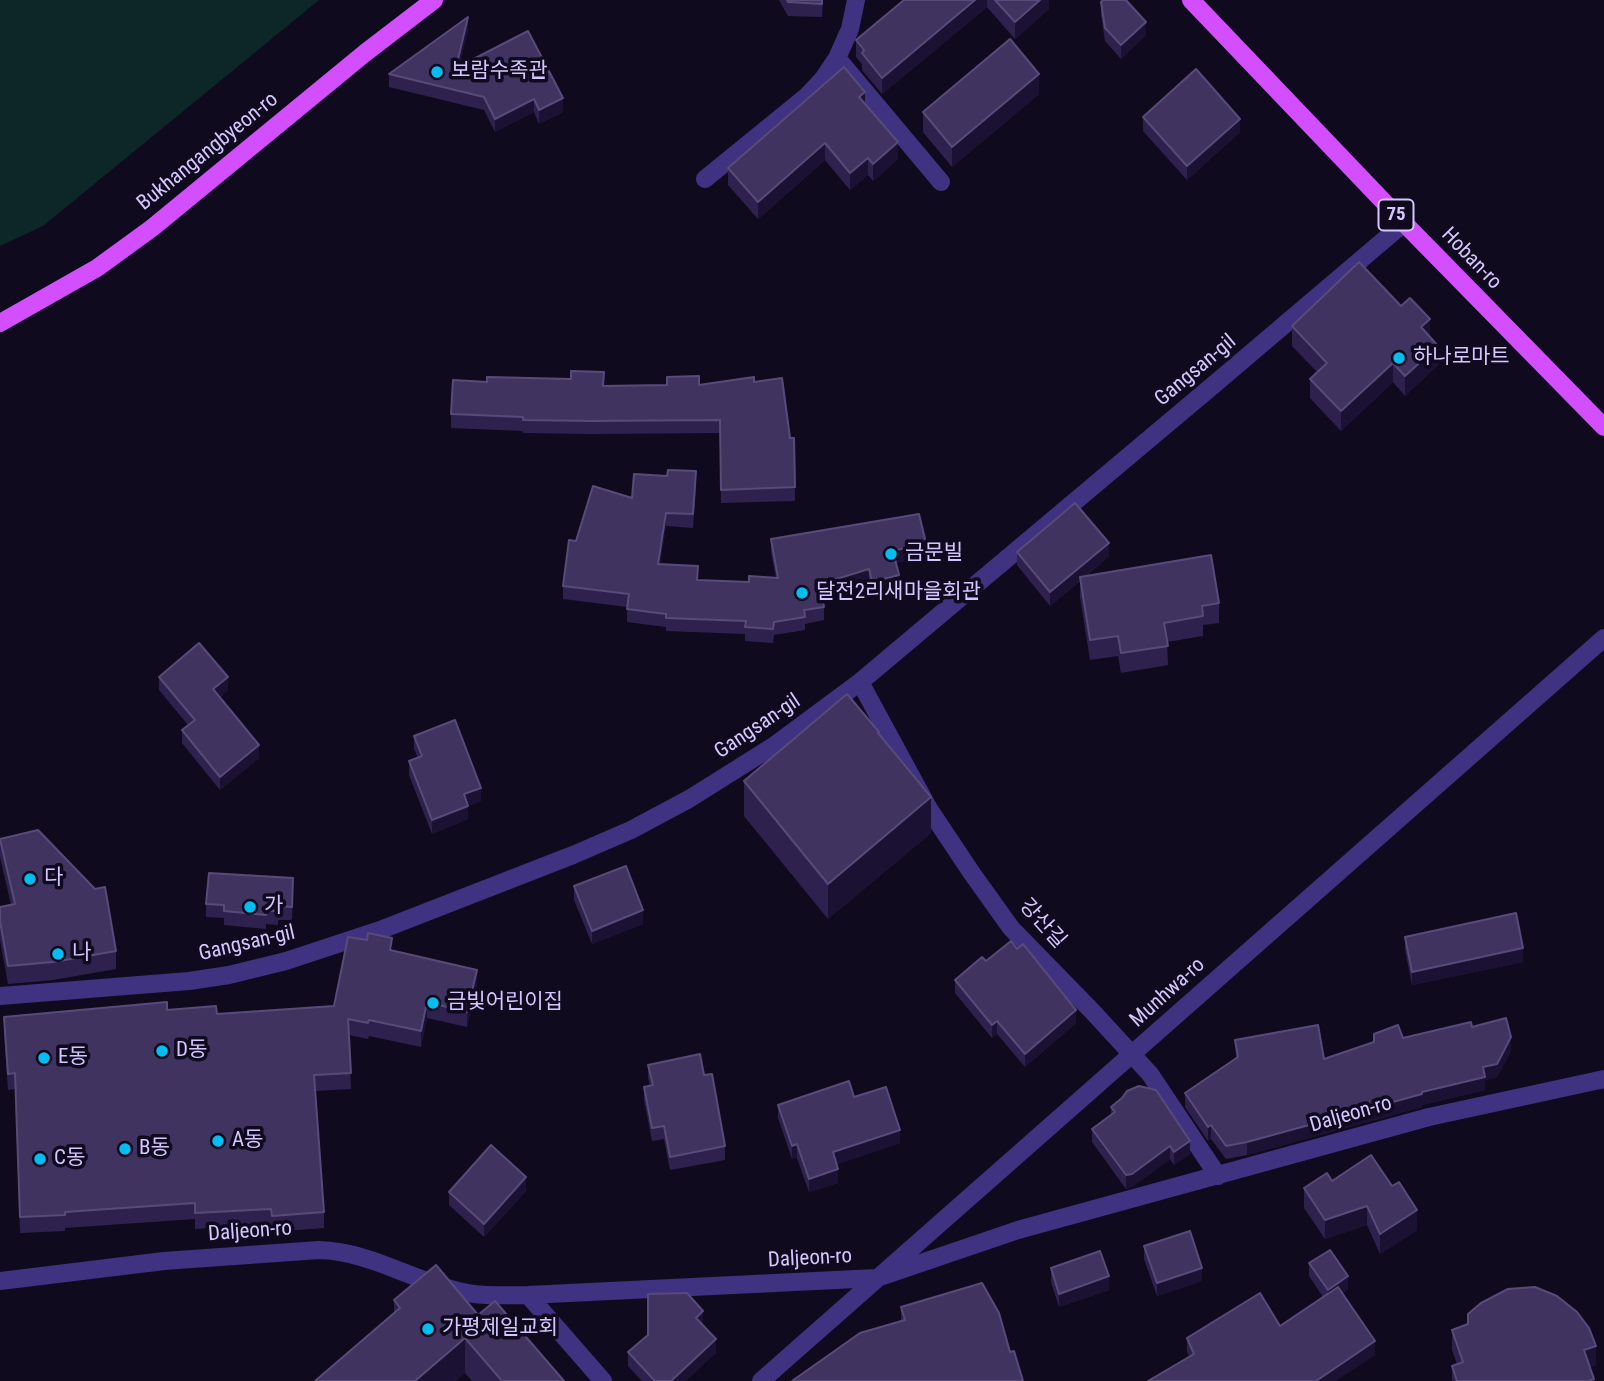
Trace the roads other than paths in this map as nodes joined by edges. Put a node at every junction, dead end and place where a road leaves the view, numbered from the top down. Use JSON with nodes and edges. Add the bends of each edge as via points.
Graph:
{"nodes":[{"id":1,"x":434,"y":0,"type":"edge"},
{"id":2,"x":856,"y":0,"type":"edge"},
{"id":3,"x":1191,"y":0,"type":"edge"},
{"id":4,"x":837,"y":58,"type":"junction"},
{"id":5,"x":705,"y":179,"type":"dead end"},
{"id":6,"x":941,"y":182,"type":"dead end"},
{"id":7,"x":1404,"y":223,"type":"junction"},
{"id":8,"x":0,"y":323,"type":"edge"},
{"id":9,"x":1604,"y":427,"type":"edge"},
{"id":10,"x":1604,"y":638,"type":"edge"},
{"id":11,"x":860,"y":682,"type":"junction"},
{"id":12,"x":0,"y":996,"type":"edge"},
{"id":13,"x":1133,"y":1055,"type":"junction"},
{"id":14,"x":1604,"y":1079,"type":"edge"},
{"id":15,"x":1218,"y":1176,"type":"junction"},
{"id":16,"x":877,"y":1278,"type":"junction"},
{"id":17,"x":0,"y":1281,"type":"edge"},
{"id":18,"x":528,"y":1295,"type":"junction"},
{"id":19,"x":603,"y":1381,"type":"edge"},
{"id":20,"x":761,"y":1381,"type":"edge"}],
"edges":[{"from":1,"to":8,"type":"main road","name":"Bukhangangbyeon-ro","via":[[152,228],[97,268]]},
{"from":2,"to":4,"type":"street"},
{"from":3,"to":7,"type":"main road","name":"Hoban-ro","number":"75"},
{"from":4,"to":5,"type":"street","via":[[807,96]]},
{"from":4,"to":6,"type":"street"},
{"from":7,"to":9,"type":"main road","name":"Hoban-ro","number":"75"},
{"from":7,"to":11,"type":"street","name":"Gangsan-gil"},
{"from":10,"to":13,"type":"street","name":"Munhwa-ro"},
{"from":11,"to":12,"type":"street","name":"Gangsan-gil","via":[[775,745],[631,830],[383,929],[229,975]]},
{"from":11,"to":13,"type":"street","name":"강산길","via":[[929,809],[1011,928]]},
{"from":13,"to":15,"type":"street","name":"강산길"},
{"from":13,"to":16,"type":"street","name":"Munhwa-ro"},
{"from":14,"to":15,"type":"street","name":"Daljeon-ro","via":[[1429,1117]]},
{"from":15,"to":16,"type":"street","name":"Daljeon-ro","via":[[1018,1230]]},
{"from":16,"to":18,"type":"street","name":"Daljeon-ro"},
{"from":16,"to":20,"type":"street","name":"Munhwa-ro"},
{"from":17,"to":18,"type":"street","name":"Daljeon-ro","via":[[164,1261],[319,1250],[339,1251],[461,1292]]},
{"from":18,"to":19,"type":"street"}]}
